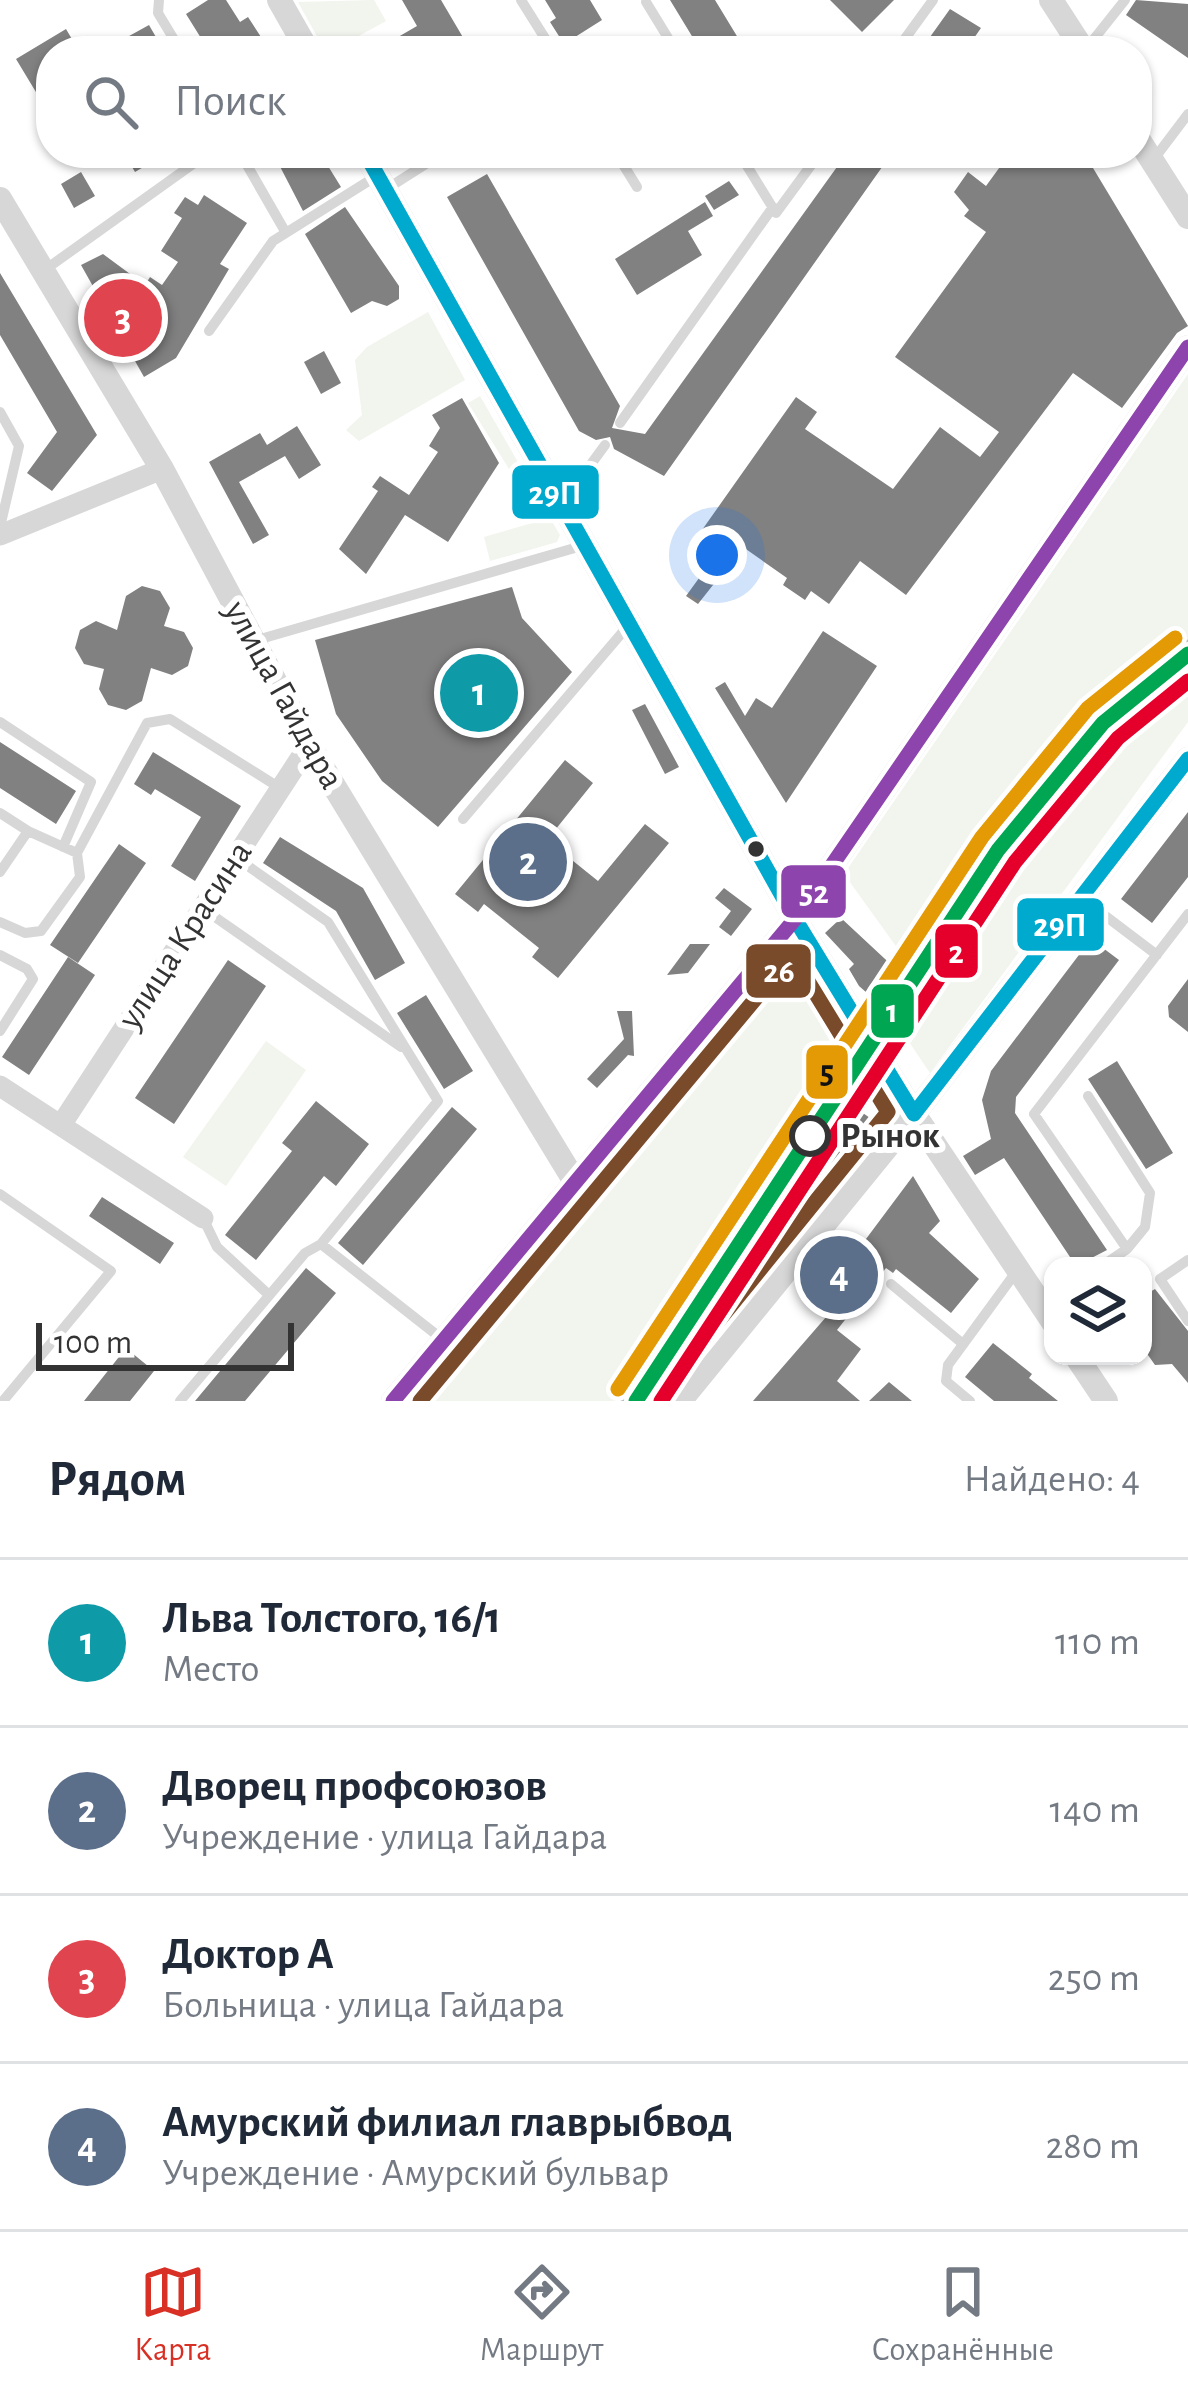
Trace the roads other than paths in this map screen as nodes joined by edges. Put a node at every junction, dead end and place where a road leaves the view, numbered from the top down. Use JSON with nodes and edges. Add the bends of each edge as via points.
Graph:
{"nodes":[{"id":1,"x":159,"y":0,"type":"edge"},
{"id":2,"x":279,"y":0,"type":"edge"},
{"id":3,"x":521,"y":0,"type":"edge"},
{"id":4,"x":933,"y":0,"type":"edge"},
{"id":5,"x":1052,"y":0,"type":"edge"},
{"id":6,"x":1125,"y":0,"type":"edge"},
{"id":7,"x":646,"y":2,"type":"edge"},
{"id":8,"x":172,"y":36,"type":"edge"},
{"id":9,"x":299,"y":36,"type":"edge"},
{"id":10,"x":544,"y":36,"type":"edge"},
{"id":11,"x":667,"y":36,"type":"edge"},
{"id":12,"x":907,"y":36,"type":"edge"},
{"id":13,"x":1075,"y":36,"type":"edge"},
{"id":14,"x":1096,"y":36,"type":"edge"},
{"id":15,"x":1188,"y":114,"type":"edge"},
{"id":16,"x":1152,"y":161,"type":"joint"},
{"id":17,"x":188,"y":168,"type":"edge"},
{"id":18,"x":249,"y":168,"type":"edge"},
{"id":19,"x":625,"y":168,"type":"edge"},
{"id":20,"x":749,"y":168,"type":"edge"},
{"id":21,"x":809,"y":168,"type":"edge"},
{"id":22,"x":376,"y":173,"type":"edge"},
{"id":23,"x":637,"y":187,"type":"dead end"},
{"id":24,"x":0,"y":199,"type":"edge"},
{"id":25,"x":773,"y":207,"type":"junction"},
{"id":26,"x":1188,"y":217,"type":"edge"},
{"id":27,"x":286,"y":233,"type":"junction"},
{"id":28,"x":44,"y":272,"type":"junction"},
{"id":29,"x":209,"y":331,"type":"dead end"},
{"id":30,"x":1188,"y":347,"type":"edge"},
{"id":31,"x":0,"y":412,"type":"edge"},
{"id":32,"x":620,"y":423,"type":"dead end"},
{"id":33,"x":605,"y":445,"type":"dead end"},
{"id":34,"x":162,"y":469,"type":"junction"},
{"id":35,"x":562,"y":504,"type":"junction"},
{"id":36,"x":0,"y":531,"type":"edge"},
{"id":37,"x":585,"y":545,"type":"junction"},
{"id":38,"x":629,"y":624,"type":"junction"},
{"id":39,"x":254,"y":641,"type":"junction"},
{"id":40,"x":0,"y":722,"type":"edge"},
{"id":41,"x":308,"y":745,"type":"junction"},
{"id":42,"x":1188,"y":759,"type":"edge"},
{"id":43,"x":280,"y":788,"type":"junction"},
{"id":44,"x":0,"y":813,"type":"edge"},
{"id":45,"x":463,"y":819,"type":"dead end"},
{"id":46,"x":28,"y":831,"type":"junction"},
{"id":47,"x":63,"y":847,"type":"junction"},
{"id":48,"x":77,"y":854,"type":"junction"},
{"id":49,"x":235,"y":857,"type":"junction"},
{"id":50,"x":0,"y":872,"type":"edge"},
{"id":51,"x":1081,"y":898,"type":"junction"},
{"id":52,"x":202,"y":908,"type":"junction"},
{"id":53,"x":1188,"y":914,"type":"edge"},
{"id":54,"x":795,"y":920,"type":"junction"},
{"id":55,"x":0,"y":922,"type":"edge"},
{"id":56,"x":0,"y":955,"type":"edge"},
{"id":57,"x":1157,"y":955,"type":"junction"},
{"id":58,"x":0,"y":1031,"type":"edge"},
{"id":59,"x":409,"y":1053,"type":"junction"},
{"id":60,"x":0,"y":1086,"type":"edge"},
{"id":61,"x":1088,"y":1096,"type":"dead end"},
{"id":62,"x":914,"y":1114,"type":"junction"},
{"id":63,"x":61,"y":1125,"type":"junction"},
{"id":64,"x":577,"y":1185,"type":"junction"},
{"id":65,"x":0,"y":1194,"type":"edge"},
{"id":66,"x":203,"y":1217,"type":"joint"},
{"id":67,"x":321,"y":1244,"type":"junction"},
{"id":68,"x":1127,"y":1249,"type":"junction"},
{"id":69,"x":1115,"y":1257,"type":"edge"},
{"id":70,"x":1188,"y":1260,"type":"edge"},
{"id":71,"x":1018,"y":1269,"type":"junction"},
{"id":72,"x":891,"y":1284,"type":"dead end"},
{"id":73,"x":269,"y":1295,"type":"junction"},
{"id":74,"x":1044,"y":1302,"type":"edge"},
{"id":75,"x":1188,"y":1321,"type":"edge"},
{"id":76,"x":445,"y":1341,"type":"junction"},
{"id":77,"x":963,"y":1344,"type":"junction"},
{"id":78,"x":1080,"y":1365,"type":"edge"},
{"id":79,"x":1096,"y":1397,"type":"edge"},
{"id":80,"x":3,"y":1401,"type":"edge"},
{"id":81,"x":180,"y":1401,"type":"edge"},
{"id":82,"x":394,"y":1401,"type":"edge"},
{"id":83,"x":680,"y":1401,"type":"edge"},
{"id":84,"x":970,"y":1401,"type":"edge"}],
"edges":[{"from":1,"to":8,"type":"lane"},
{"from":2,"to":9,"type":"street"},
{"from":3,"to":10,"type":"lane"},
{"from":4,"to":12,"type":"lane"},
{"from":5,"to":13,"type":"street"},
{"from":6,"to":14,"type":"lane"},
{"from":7,"to":11,"type":"lane"},
{"from":15,"to":16,"type":"lane"},
{"from":16,"to":26,"type":"street"},
{"from":17,"to":28,"type":"lane"},
{"from":18,"to":27,"type":"lane"},
{"from":19,"to":23,"type":"lane"},
{"from":20,"to":25,"type":"lane"},
{"from":21,"to":25,"type":"lane","via":[[776,213]]},
{"from":22,"to":27,"type":"lane"},
{"from":22,"to":35,"type":"street"},
{"from":24,"to":28,"type":"street","name":"улица Гайдара"},
{"from":25,"to":32,"type":"lane"},
{"from":27,"to":29,"type":"lane"},
{"from":28,"to":34,"type":"street","name":"улица Гайдара"},
{"from":30,"to":54,"type":"street"},
{"from":31,"to":36,"type":"lane","via":[[20,446]]},
{"from":33,"to":35,"type":"lane"},
{"from":34,"to":36,"type":"street"},
{"from":34,"to":39,"type":"street","name":"улица Гайдара"},
{"from":35,"to":37,"type":"street"},
{"from":37,"to":38,"type":"street"},
{"from":37,"to":39,"type":"lane"},
{"from":38,"to":45,"type":"lane"},
{"from":38,"to":54,"type":"street"},
{"from":39,"to":41,"type":"street","name":"улица Гайдара"},
{"from":40,"to":47,"type":"lane","via":[[92,782]]},
{"from":41,"to":43,"type":"street","name":"улица Красина"},
{"from":41,"to":64,"type":"street","name":"улица Гайдара"},
{"from":42,"to":51,"type":"street"},
{"from":43,"to":48,"type":"lane","via":[[170,719],[147,723]]},
{"from":43,"to":49,"type":"street","name":"улица Красина"},
{"from":44,"to":46,"type":"lane"},
{"from":46,"to":47,"type":"lane"},
{"from":46,"to":50,"type":"lane"},
{"from":47,"to":48,"type":"lane"},
{"from":48,"to":55,"type":"lane","via":[[80,877],[41,931]]},
{"from":49,"to":52,"type":"street","name":"улица Красина"},
{"from":49,"to":59,"type":"lane","via":[[328,922]]},
{"from":51,"to":57,"type":"lane"},
{"from":51,"to":62,"type":"street"},
{"from":52,"to":59,"type":"lane"},
{"from":52,"to":63,"type":"street","name":"улица Красина"},
{"from":53,"to":57,"type":"lane"},
{"from":54,"to":62,"type":"street"},
{"from":54,"to":64,"type":"street"},
{"from":56,"to":58,"type":"lane","via":[[33,979]]},
{"from":57,"to":68,"type":"lane","via":[[1034,1114]]},
{"from":59,"to":67,"type":"lane","via":[[438,1101]]},
{"from":60,"to":63,"type":"street"},
{"from":61,"to":68,"type":"lane","via":[[1150,1193],[1145,1227]]},
{"from":62,"to":71,"type":"street"},
{"from":62,"to":83,"type":"street"},
{"from":63,"to":66,"type":"street"},
{"from":64,"to":76,"type":"street"},
{"from":65,"to":80,"type":"lane","via":[[111,1271]]},
{"from":66,"to":73,"type":"lane","via":[[217,1247]]},
{"from":67,"to":73,"type":"lane"},
{"from":67,"to":76,"type":"lane"},
{"from":68,"to":69,"type":"lane"},
{"from":70,"to":75,"type":"lane","via":[[1160,1279]]},
{"from":71,"to":74,"type":"street"},
{"from":71,"to":77,"type":"lane"},
{"from":72,"to":77,"type":"lane"},
{"from":73,"to":81,"type":"lane"},
{"from":76,"to":82,"type":"street"},
{"from":77,"to":84,"type":"lane","via":[[946,1382]]},
{"from":78,"to":79,"type":"street"}]}
